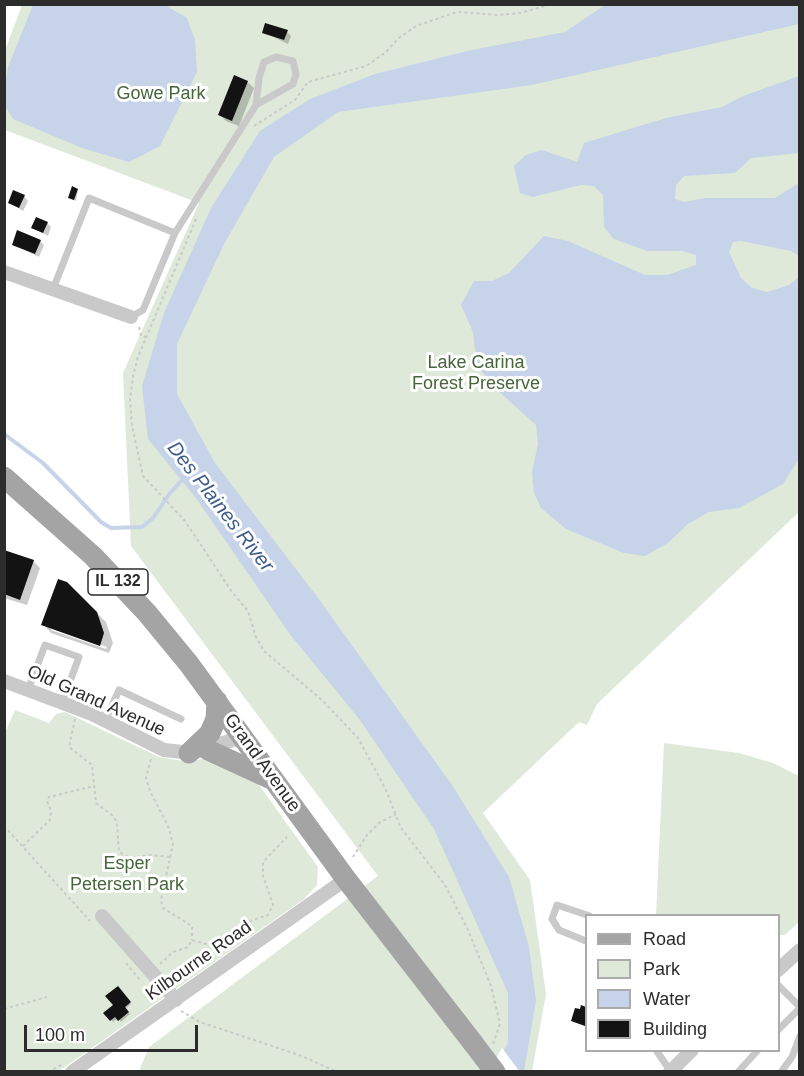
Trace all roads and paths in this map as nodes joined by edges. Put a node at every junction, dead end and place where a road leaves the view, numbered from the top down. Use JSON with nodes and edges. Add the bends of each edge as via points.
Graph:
{"nodes":[{"id":1,"x":552,"y":4,"type":"edge"},
{"id":2,"x":256,"y":105,"type":"junction"},
{"id":3,"x":253,"y":127,"type":"dead end"},
{"id":4,"x":202,"y":210,"type":"dead end"},
{"id":5,"x":175,"y":234,"type":"junction"},
{"id":6,"x":4,"y":272,"type":"edge"},
{"id":7,"x":53,"y":289,"type":"junction"},
{"id":8,"x":131,"y":317,"type":"joint"},
{"id":9,"x":4,"y":477,"type":"edge"},
{"id":10,"x":4,"y":681,"type":"edge"},
{"id":11,"x":28,"y":690,"type":"junction"},
{"id":12,"x":217,"y":701,"type":"junction"},
{"id":13,"x":62,"y":703,"type":"junction"},
{"id":14,"x":75,"y":718,"type":"dead end"},
{"id":15,"x":181,"y":719,"type":"dead end"},
{"id":16,"x":105,"y":721,"type":"junction"},
{"id":17,"x":242,"y":737,"type":"junction"},
{"id":18,"x":198,"y":752,"type":"junction"},
{"id":19,"x":151,"y":759,"type":"dead end"},
{"id":20,"x":275,"y":782,"type":"junction"},
{"id":21,"x":94,"y":786,"type":"junction"},
{"id":22,"x":396,"y":814,"type":"junction"},
{"id":23,"x":4,"y":826,"type":"edge"},
{"id":24,"x":287,"y":837,"type":"dead end"},
{"id":25,"x":23,"y":846,"type":"junction"},
{"id":26,"x":170,"y":856,"type":"junction"},
{"id":27,"x":352,"y":857,"type":"dead end"},
{"id":28,"x":346,"y":879,"type":"junction"},
{"id":29,"x":587,"y":914,"type":"edge"},
{"id":30,"x":97,"y":920,"type":"joint"},
{"id":31,"x":192,"y":940,"type":"junction"},
{"id":32,"x":585,"y":941,"type":"edge"},
{"id":33,"x":800,"y":950,"type":"edge"},
{"id":34,"x":127,"y":961,"type":"dead end"},
{"id":35,"x":780,"y":968,"type":"edge"},
{"id":36,"x":152,"y":972,"type":"junction"},
{"id":37,"x":780,"y":987,"type":"edge"},
{"id":38,"x":47,"y":997,"type":"dead end"},
{"id":39,"x":172,"y":1002,"type":"junction"},
{"id":40,"x":800,"y":1008,"type":"edge"},
{"id":41,"x":4,"y":1009,"type":"edge"},
{"id":42,"x":780,"y":1028,"type":"edge"},
{"id":43,"x":497,"y":1035,"type":"dead end"},
{"id":44,"x":800,"y":1036,"type":"edge"},
{"id":45,"x":657,"y":1052,"type":"edge"},
{"id":46,"x":690,"y":1052,"type":"edge"},
{"id":47,"x":756,"y":1052,"type":"edge"},
{"id":48,"x":72,"y":1071,"type":"edge"},
{"id":49,"x":337,"y":1071,"type":"edge"},
{"id":50,"x":495,"y":1071,"type":"edge"},
{"id":51,"x":670,"y":1071,"type":"edge"},
{"id":52,"x":738,"y":1071,"type":"edge"},
{"id":53,"x":781,"y":1071,"type":"edge"}],
"edges":[{"from":1,"to":3,"type":"path","via":[[499,15],[457,12],[416,26],[366,66],[308,82],[295,100]]},
{"from":2,"to":2,"type":"lane","via":[[264,62],[276,57],[293,61],[293,84]]},
{"from":2,"to":5,"type":"lane"},
{"from":4,"to":22,"type":"path","via":[[133,376],[131,409],[143,476],[174,509],[248,611],[264,651],[322,700],[358,738]]},
{"from":5,"to":7,"type":"lane","via":[[89,198]]},
{"from":5,"to":8,"type":"lane","via":[[143,310]]},
{"from":6,"to":7,"type":"street"},
{"from":7,"to":8,"type":"street"},
{"from":9,"to":12,"type":"main road","name":"Grand Avenue","number":"IL 132","via":[[62,526],[121,585]]},
{"from":10,"to":11,"type":"street","name":"Old Grand Avenue"},
{"from":11,"to":13,"type":"street","name":"Old Grand Avenue"},
{"from":11,"to":13,"type":"lane","via":[[45,645],[79,657]]},
{"from":12,"to":17,"type":"main road","name":"Grand Avenue","number":"IL 132"},
{"from":12,"to":18,"type":"main road","via":[[216,719]]},
{"from":13,"to":16,"type":"street","name":"Old Grand Avenue"},
{"from":14,"to":21,"type":"path","via":[[69,747],[92,765]]},
{"from":15,"to":16,"type":"lane","via":[[119,690]]},
{"from":16,"to":18,"type":"street","name":"Old Grand Avenue","via":[[164,750]]},
{"from":17,"to":18,"type":"street"},
{"from":17,"to":20,"type":"main road","name":"Grand Avenue","number":"IL 132"},
{"from":18,"to":20,"type":"main road","via":[[235,760]]},
{"from":19,"to":26,"type":"path","via":[[146,778],[172,836]]},
{"from":20,"to":28,"type":"main road","name":"Grand Avenue","number":"IL 132"},
{"from":21,"to":25,"type":"path","via":[[49,797],[50,820]]},
{"from":21,"to":26,"type":"path","via":[[96,803],[117,823],[119,852],[130,858]]},
{"from":22,"to":27,"type":"path","via":[[367,834]]},
{"from":22,"to":43,"type":"path","via":[[401,828],[445,885],[468,930],[491,986],[500,1024]]},
{"from":23,"to":25,"type":"path"},
{"from":24,"to":31,"type":"path","via":[[263,862],[263,876],[273,904],[268,915],[244,923],[218,945]]},
{"from":25,"to":30,"type":"path"},
{"from":26,"to":31,"type":"path","via":[[161,900],[163,908],[192,926]]},
{"from":28,"to":39,"type":"street","name":"Kilbourne Road"},
{"from":28,"to":50,"type":"main road","name":"Grand Avenue","number":"IL 132","bridge":true},
{"from":29,"to":32,"type":"lane","via":[[557,905],[552,919],[559,930]]},
{"from":30,"to":36,"type":"street"},
{"from":31,"to":36,"type":"path"},
{"from":33,"to":35,"type":"street"},
{"from":34,"to":36,"type":"path","via":[[142,982]]},
{"from":36,"to":39,"type":"street"},
{"from":37,"to":40,"type":"lane"},
{"from":38,"to":41,"type":"path"},
{"from":39,"to":48,"type":"street","name":"Kilbourne Road"},
{"from":39,"to":49,"type":"path","via":[[200,1022]]},
{"from":40,"to":42,"type":"lane"},
{"from":44,"to":53,"type":"lane"},
{"from":45,"to":51,"type":"lane"},
{"from":46,"to":51,"type":"street"},
{"from":47,"to":52,"type":"lane"}]}
